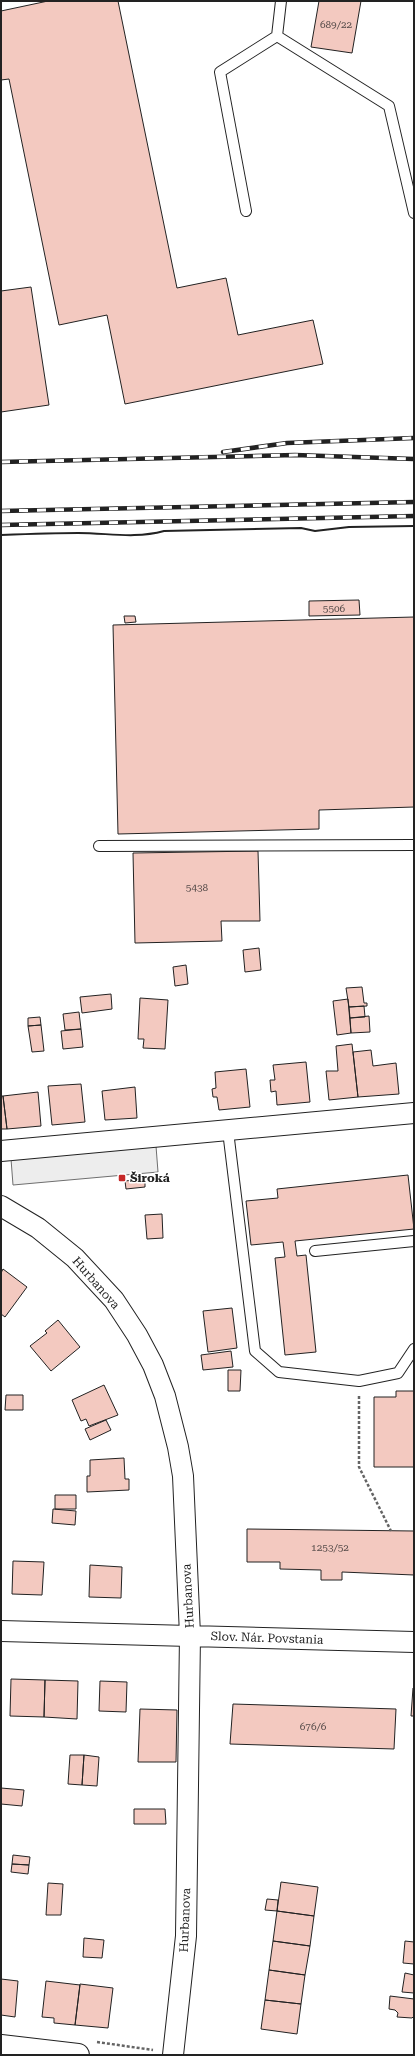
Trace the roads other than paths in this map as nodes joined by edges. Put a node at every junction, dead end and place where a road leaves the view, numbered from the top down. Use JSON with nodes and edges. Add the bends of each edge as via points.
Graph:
{"nodes":[{"id":1,"x":281,"y":1,"type":"edge"},
{"id":2,"x":277,"y":36,"type":"junction"},
{"id":3,"x":246,"y":211,"type":"dead end"},
{"id":4,"x":414,"y":213,"type":"edge"},
{"id":5,"x":414,"y":845,"type":"edge"},
{"id":6,"x":99,"y":846,"type":"dead end"},
{"id":7,"x":414,"y":1114,"type":"edge"},
{"id":8,"x":228,"y":1131,"type":"junction"},
{"id":9,"x":1,"y":1151,"type":"edge"},
{"id":10,"x":1,"y":1206,"type":"edge"},
{"id":11,"x":414,"y":1241,"type":"edge"},
{"id":12,"x":315,"y":1251,"type":"dead end"},
{"id":13,"x":414,"y":1348,"type":"edge"},
{"id":14,"x":1,"y":1631,"type":"edge"},
{"id":15,"x":190,"y":1636,"type":"junction"},
{"id":16,"x":414,"y":1642,"type":"edge"},
{"id":17,"x":1,"y":2046,"type":"edge"},
{"id":18,"x":78,"y":2055,"type":"edge"},
{"id":19,"x":173,"y":2055,"type":"edge"}],
"edges":[{"from":1,"to":2,"type":"lane"},
{"from":2,"to":3,"type":"lane","via":[[220,72]]},
{"from":2,"to":4,"type":"lane","via":[[389,106]]},
{"from":5,"to":6,"type":"lane"},
{"from":7,"to":8,"type":"street"},
{"from":8,"to":9,"type":"street"},
{"from":8,"to":13,"type":"lane","via":[[255,1351],[279,1372],[359,1381],[398,1373]]},
{"from":10,"to":15,"type":"street","name":"Hurbanova","via":[[38,1228],[95,1278],[114,1300],[153,1365],[173,1421],[181,1462]]},
{"from":11,"to":12,"type":"lane"},
{"from":14,"to":15,"type":"street","name":"Slov. Nár. Povstania"},
{"from":15,"to":16,"type":"street","name":"Slov. Nár. Povstania"},
{"from":15,"to":19,"type":"street","name":"Hurbanova","via":[[186,1936]]},
{"from":17,"to":18,"type":"street"}]}
